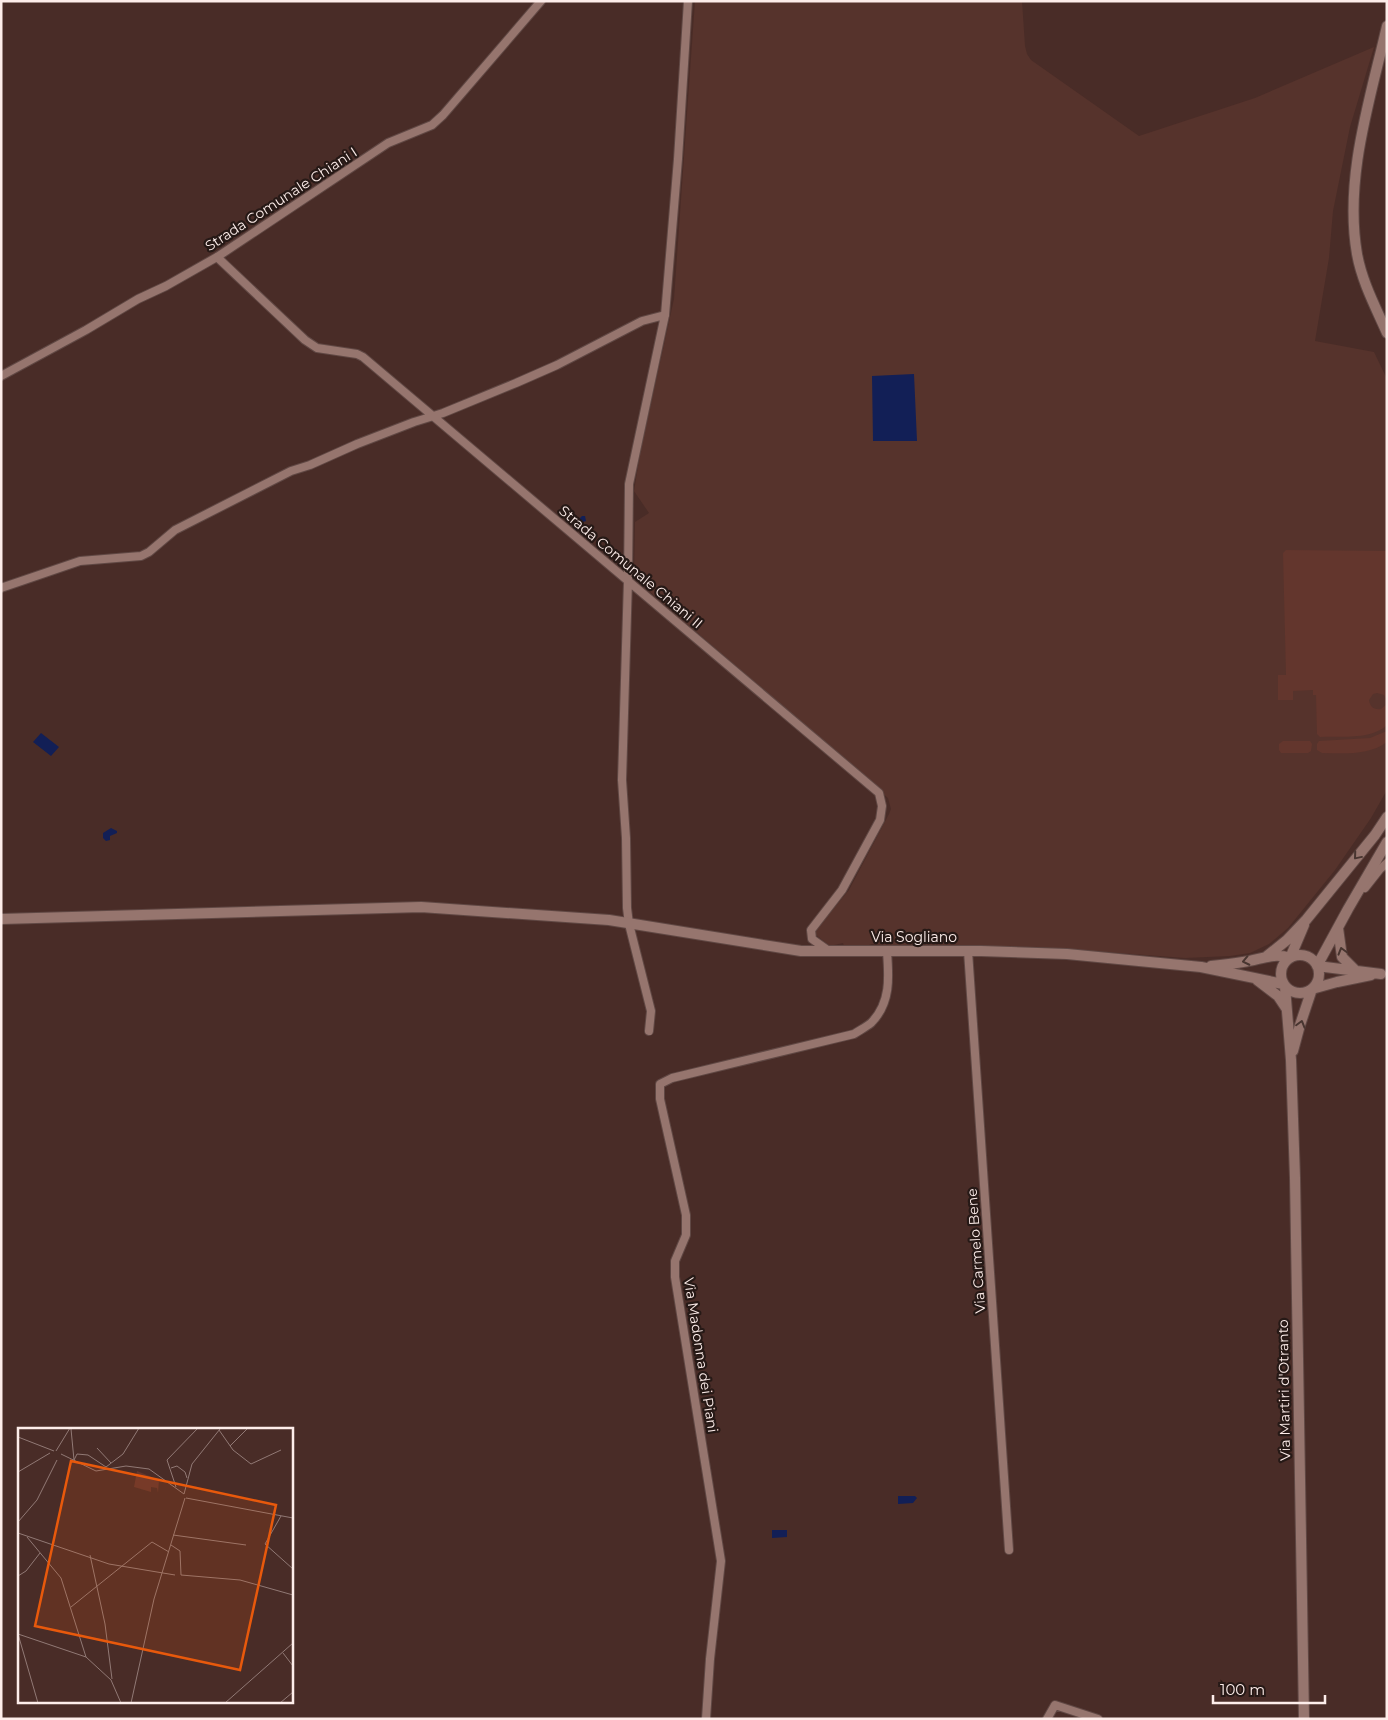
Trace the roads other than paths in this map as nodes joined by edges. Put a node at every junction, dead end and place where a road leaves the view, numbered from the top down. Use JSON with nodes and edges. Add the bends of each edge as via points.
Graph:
{"nodes":[{"id":1,"x":541,"y":1,"type":"edge"},
{"id":2,"x":688,"y":1,"type":"edge"},
{"id":3,"x":1387,"y":26,"type":"edge"},
{"id":4,"x":217,"y":257,"type":"junction"},
{"id":5,"x":665,"y":316,"type":"junction"},
{"id":6,"x":1387,"y":333,"type":"edge"},
{"id":7,"x":1,"y":376,"type":"edge"},
{"id":8,"x":432,"y":416,"type":"junction"},
{"id":9,"x":628,"y":580,"type":"junction"},
{"id":10,"x":1,"y":588,"type":"edge"},
{"id":11,"x":1387,"y":817,"type":"edge"},
{"id":12,"x":1387,"y":842,"type":"edge"},
{"id":13,"x":1387,"y":863,"type":"edge"},
{"id":14,"x":1348,"y":909,"type":"junction"},
{"id":15,"x":1,"y":919,"type":"edge"},
{"id":16,"x":1306,"y":920,"type":"junction"},
{"id":17,"x":629,"y":924,"type":"junction"},
{"id":18,"x":1338,"y":928,"type":"junction"},
{"id":19,"x":968,"y":951,"type":"junction"},
{"id":20,"x":829,"y":952,"type":"junction"},
{"id":21,"x":888,"y":952,"type":"junction"},
{"id":22,"x":1267,"y":956,"type":"junction"},
{"id":23,"x":1290,"y":958,"type":"junction"},
{"id":24,"x":1317,"y":966,"type":"junction"},
{"id":25,"x":1201,"y":967,"type":"junction"},
{"id":26,"x":1355,"y":970,"type":"junction"},
{"id":27,"x":1384,"y":973,"type":"edge"},
{"id":28,"x":1255,"y":978,"type":"junction"},
{"id":29,"x":1284,"y":985,"type":"junction"},
{"id":30,"x":1312,"y":989,"type":"junction"},
{"id":31,"x":1286,"y":1008,"type":"junction"},
{"id":32,"x":649,"y":1031,"type":"dead end"},
{"id":33,"x":1291,"y":1060,"type":"junction"},
{"id":34,"x":1008,"y":1550,"type":"dead end"},
{"id":35,"x":706,"y":1719,"type":"edge"},
{"id":36,"x":1047,"y":1719,"type":"edge"},
{"id":37,"x":1098,"y":1719,"type":"edge"},
{"id":38,"x":1304,"y":1719,"type":"edge"}],
"edges":[{"from":1,"to":4,"type":"street","name":"Strada Comunale Chiani I","via":[[432,125],[388,143]]},
{"from":2,"to":5,"type":"street"},
{"from":3,"to":6,"type":"street","via":[[1354,175],[1353,221],[1368,291]]},
{"from":4,"to":7,"type":"street","name":"Strada Comunale Chiani I"},
{"from":4,"to":8,"type":"street","name":"Strada Comunale Chiani II","via":[[305,340],[317,348],[363,357]]},
{"from":5,"to":8,"type":"street","via":[[642,321],[557,365]]},
{"from":5,"to":9,"type":"street","via":[[629,484]]},
{"from":8,"to":9,"type":"street","name":"Strada Comunale Chiani II"},
{"from":8,"to":10,"type":"street","via":[[291,471],[174,530],[141,556],[80,561]]},
{"from":9,"to":17,"type":"street","via":[[622,780]]},
{"from":9,"to":20,"type":"street","name":"Strada Comunale Chiani II","via":[[879,793],[882,806],[880,820],[842,890],[811,930],[812,939]]},
{"from":11,"to":16,"type":"street","one_way":true},
{"from":12,"to":14,"type":"street"},
{"from":13,"to":14,"type":"street"},
{"from":14,"to":18,"type":"street"},
{"from":15,"to":17,"type":"street","name":"Via Sogliano","via":[[421,907]]},
{"from":16,"to":22,"type":"street"},
{"from":16,"to":23,"type":"street"},
{"from":17,"to":20,"type":"street","name":"Via Sogliano","via":[[801,951]]},
{"from":17,"to":32,"type":"street","via":[[651,1010]]},
{"from":18,"to":24,"type":"street"},
{"from":26,"to":18,"type":"street","one_way":true,"via":[[1342,956]]},
{"from":19,"to":21,"type":"street","name":"Via Sogliano"},
{"from":19,"to":25,"type":"street","name":"Via Sogliano","via":[[1067,954]]},
{"from":19,"to":34,"type":"street","name":"Via Carmelo Bene"},
{"from":20,"to":21,"type":"street","name":"Via Sogliano"},
{"from":21,"to":35,"type":"street","name":"Via Madonna dei Piani","via":[[889,985],[882,1007],[871,1023],[854,1034],[672,1078],[660,1084],[660,1099],[686,1214],[686,1236],[675,1261],[675,1277],[721,1561]]},
{"from":22,"to":23,"type":"street","name":"Via Sogliano"},
{"from":22,"to":25,"type":"street","name":"Via Sogliano","one_way":true},
{"from":23,"to":24,"type":"street","name":"Via Sogliano","via":[[1302,955]]},
{"from":23,"to":29,"type":"street","via":[[1282,967]]},
{"from":24,"to":26,"type":"street","name":"Via Sogliano"},
{"from":24,"to":30,"type":"street","via":[[1319,979]]},
{"from":25,"to":28,"type":"street","name":"Via Sogliano"},
{"from":26,"to":27,"type":"street","name":"Via Sogliano"},
{"from":27,"to":30,"type":"street","name":"Via Sogliano"},
{"from":28,"to":29,"type":"street","name":"Via Sogliano"},
{"from":28,"to":31,"type":"street","name":"Via Sogliano","via":[[1278,996]]},
{"from":29,"to":30,"type":"street","name":"Via Sogliano","via":[[1294,993]]},
{"from":29,"to":31,"type":"street","name":"Via Martiri d'Otranto"},
{"from":33,"to":30,"type":"street","name":"Via Martiri d'Otranto","one_way":true},
{"from":31,"to":33,"type":"street","name":"Via Martiri d'Otranto"},
{"from":33,"to":38,"type":"street","name":"Via Martiri d'Otranto"},
{"from":36,"to":37,"type":"street","via":[[1055,1705]]}]}
